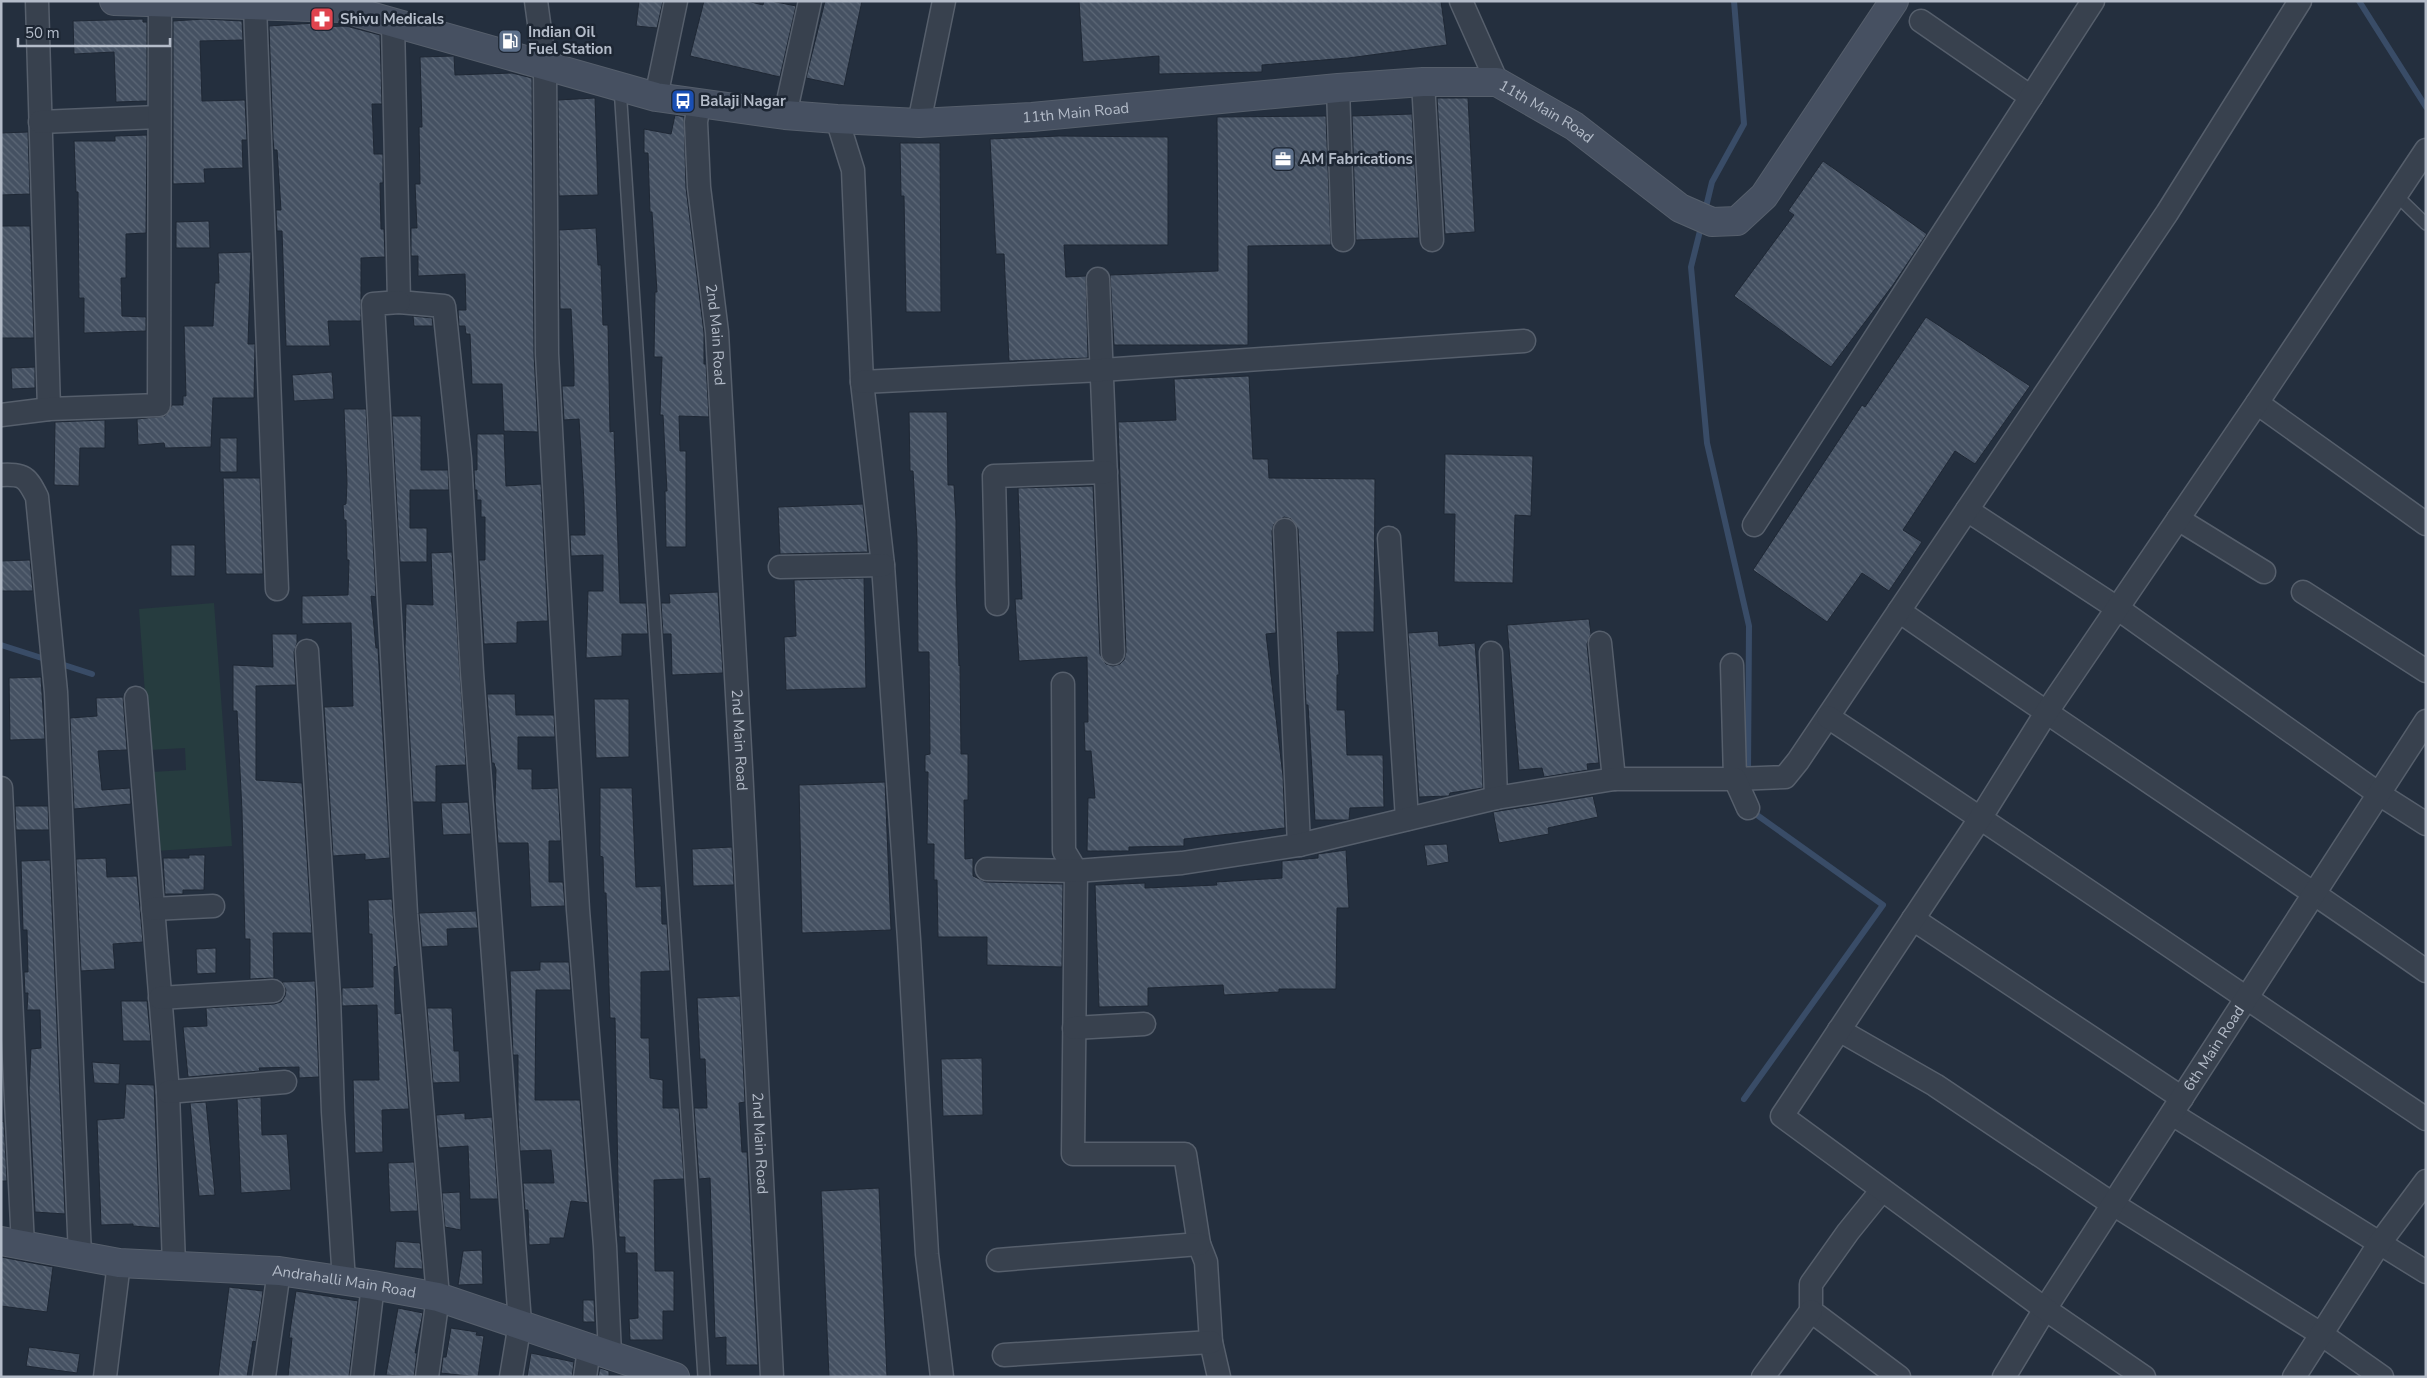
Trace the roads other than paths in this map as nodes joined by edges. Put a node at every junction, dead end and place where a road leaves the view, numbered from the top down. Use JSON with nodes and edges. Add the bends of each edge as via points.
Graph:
{"nodes":[{"id":1,"x":36,"y":1,"type":"edge"},
{"id":2,"x":114,"y":1,"type":"edge"},
{"id":3,"x":160,"y":1,"type":"edge"},
{"id":4,"x":536,"y":1,"type":"edge"},
{"id":5,"x":676,"y":1,"type":"edge"},
{"id":6,"x":810,"y":1,"type":"edge"},
{"id":7,"x":944,"y":1,"type":"edge"},
{"id":8,"x":1461,"y":1,"type":"edge"},
{"id":9,"x":1894,"y":1,"type":"edge"},
{"id":10,"x":2093,"y":1,"type":"edge"},
{"id":11,"x":2300,"y":1,"type":"edge"},
{"id":12,"x":255,"y":4,"type":"edge"},
{"id":13,"x":380,"y":14,"type":"edge"},
{"id":14,"x":1920,"y":21,"type":"dead end"},
{"id":15,"x":545,"y":67,"type":"junction"},
{"id":16,"x":1423,"y":82,"type":"junction"},
{"id":17,"x":1497,"y":82,"type":"junction"},
{"id":18,"x":620,"y":87,"type":"junction"},
{"id":19,"x":1338,"y":88,"type":"junction"},
{"id":20,"x":656,"y":97,"type":"junction"},
{"id":21,"x":2031,"y":97,"type":"junction"},
{"id":22,"x":699,"y":104,"type":"junction"},
{"id":23,"x":785,"y":115,"type":"junction"},
{"id":24,"x":159,"y":117,"type":"junction"},
{"id":25,"x":837,"y":119,"type":"junction"},
{"id":26,"x":40,"y":122,"type":"junction"},
{"id":27,"x":919,"y":123,"type":"junction"},
{"id":28,"x":2426,"y":150,"type":"edge"},
{"id":29,"x":2396,"y":195,"type":"junction"},
{"id":30,"x":2426,"y":224,"type":"edge"},
{"id":31,"x":1343,"y":240,"type":"dead end"},
{"id":32,"x":1432,"y":240,"type":"dead end"},
{"id":33,"x":1098,"y":279,"type":"dead end"},
{"id":34,"x":399,"y":302,"type":"junction"},
{"id":35,"x":1524,"y":341,"type":"dead end"},
{"id":36,"x":1102,"y":370,"type":"junction"},
{"id":37,"x":862,"y":382,"type":"junction"},
{"id":38,"x":2257,"y":403,"type":"junction"},
{"id":39,"x":49,"y":410,"type":"junction"},
{"id":40,"x":1,"y":415,"type":"edge"},
{"id":41,"x":1106,"y":472,"type":"junction"},
{"id":42,"x":1,"y":475,"type":"edge"},
{"id":43,"x":1967,"y":510,"type":"junction"},
{"id":44,"x":2178,"y":519,"type":"junction"},
{"id":45,"x":2426,"y":524,"type":"edge"},
{"id":46,"x":1754,"y":525,"type":"dead end"},
{"id":47,"x":1285,"y":530,"type":"dead end"},
{"id":48,"x":1389,"y":538,"type":"dead end"},
{"id":49,"x":883,"y":565,"type":"junction"},
{"id":50,"x":780,"y":567,"type":"dead end"},
{"id":51,"x":2264,"y":572,"type":"dead end"},
{"id":52,"x":277,"y":589,"type":"dead end"},
{"id":53,"x":2303,"y":592,"type":"dead end"},
{"id":54,"x":997,"y":604,"type":"dead end"},
{"id":55,"x":2117,"y":608,"type":"junction"},
{"id":56,"x":1899,"y":611,"type":"junction"},
{"id":57,"x":1600,"y":643,"type":"dead end"},
{"id":58,"x":307,"y":651,"type":"dead end"},
{"id":59,"x":1113,"y":653,"type":"dead end"},
{"id":60,"x":1490,"y":653,"type":"dead end"},
{"id":61,"x":1732,"y":666,"type":"dead end"},
{"id":62,"x":2426,"y":671,"type":"edge"},
{"id":63,"x":1063,"y":684,"type":"dead end"},
{"id":64,"x":136,"y":698,"type":"dead end"},
{"id":65,"x":2046,"y":713,"type":"junction"},
{"id":66,"x":1828,"y":717,"type":"junction"},
{"id":67,"x":2426,"y":721,"type":"edge"},
{"id":68,"x":1614,"y":779,"type":"junction"},
{"id":69,"x":1735,"y":779,"type":"junction"},
{"id":70,"x":1,"y":788,"type":"edge"},
{"id":71,"x":2379,"y":794,"type":"junction"},
{"id":72,"x":1496,"y":798,"type":"junction"},
{"id":73,"x":1748,"y":808,"type":"dead end"},
{"id":74,"x":1981,"y":817,"type":"junction"},
{"id":75,"x":1406,"y":819,"type":"junction"},
{"id":76,"x":2426,"y":824,"type":"edge"},
{"id":77,"x":1299,"y":845,"type":"junction"},
{"id":78,"x":987,"y":868,"type":"dead end"},
{"id":79,"x":1076,"y":871,"type":"junction"},
{"id":80,"x":2314,"y":893,"type":"junction"},
{"id":81,"x":213,"y":906,"type":"dead end"},
{"id":82,"x":153,"y":909,"type":"junction"},
{"id":83,"x":1913,"y":920,"type":"junction"},
{"id":84,"x":2426,"y":971,"type":"edge"},
{"id":85,"x":273,"y":991,"type":"dead end"},
{"id":86,"x":160,"y":998,"type":"junction"},
{"id":87,"x":2246,"y":999,"type":"junction"},
{"id":88,"x":1144,"y":1024,"type":"dead end"},
{"id":89,"x":1074,"y":1028,"type":"junction"},
{"id":90,"x":1839,"y":1030,"type":"junction"},
{"id":91,"x":285,"y":1082,"type":"dead end"},
{"id":92,"x":168,"y":1092,"type":"junction"},
{"id":93,"x":2177,"y":1106,"type":"junction"},
{"id":94,"x":2426,"y":1119,"type":"edge"},
{"id":95,"x":2426,"y":1181,"type":"edge"},
{"id":96,"x":1882,"y":1190,"type":"junction"},
{"id":97,"x":2114,"y":1203,"type":"junction"},
{"id":98,"x":12,"y":1244,"type":"edge"},
{"id":99,"x":1199,"y":1244,"type":"junction"},
{"id":100,"x":2379,"y":1244,"type":"junction"},
{"id":101,"x":80,"y":1256,"type":"junction"},
{"id":102,"x":998,"y":1260,"type":"dead end"},
{"id":103,"x":118,"y":1263,"type":"junction"},
{"id":104,"x":174,"y":1266,"type":"junction"},
{"id":105,"x":279,"y":1271,"type":"junction"},
{"id":106,"x":2426,"y":1272,"type":"edge"},
{"id":107,"x":344,"y":1281,"type":"junction"},
{"id":108,"x":373,"y":1285,"type":"junction"},
{"id":109,"x":438,"y":1297,"type":"junction"},
{"id":110,"x":2045,"y":1309,"type":"junction"},
{"id":111,"x":1811,"y":1311,"type":"junction"},
{"id":112,"x":520,"y":1323,"type":"junction"},
{"id":113,"x":2322,"y":1334,"type":"junction"},
{"id":114,"x":1211,"y":1342,"type":"junction"},
{"id":115,"x":600,"y":1351,"type":"junction"},
{"id":116,"x":1004,"y":1355,"type":"dead end"},
{"id":117,"x":105,"y":1377,"type":"edge"},
{"id":118,"x":264,"y":1377,"type":"edge"},
{"id":119,"x":362,"y":1377,"type":"edge"},
{"id":120,"x":427,"y":1377,"type":"edge"},
{"id":121,"x":511,"y":1377,"type":"edge"},
{"id":122,"x":585,"y":1377,"type":"edge"},
{"id":123,"x":675,"y":1377,"type":"edge"},
{"id":124,"x":704,"y":1377,"type":"edge"},
{"id":125,"x":772,"y":1377,"type":"edge"},
{"id":126,"x":942,"y":1377,"type":"edge"},
{"id":127,"x":1218,"y":1377,"type":"edge"},
{"id":128,"x":1763,"y":1377,"type":"edge"},
{"id":129,"x":1899,"y":1377,"type":"edge"},
{"id":130,"x":2004,"y":1377,"type":"edge"},
{"id":131,"x":2144,"y":1377,"type":"edge"},
{"id":132,"x":2294,"y":1377,"type":"edge"},
{"id":133,"x":2382,"y":1377,"type":"edge"}],
"edges":[{"from":1,"to":26,"type":"street"},
{"from":2,"to":3,"type":"street","name":"11th Main Road"},
{"from":3,"to":12,"type":"street","name":"11th Main Road"},
{"from":3,"to":24,"type":"street"},
{"from":4,"to":15,"type":"street"},
{"from":5,"to":20,"type":"street"},
{"from":6,"to":23,"type":"street"},
{"from":7,"to":27,"type":"street"},
{"from":8,"to":17,"type":"street"},
{"from":9,"to":17,"type":"street","name":"11th Main Road","via":[[1764,196],[1737,221],[1703,218],[1680,208],[1574,126]]},
{"from":10,"to":21,"type":"street"},
{"from":11,"to":43,"type":"street","via":[[2167,213]]},
{"from":12,"to":13,"type":"street","name":"11th Main Road","via":[[342,8]]},
{"from":12,"to":52,"type":"street"},
{"from":13,"to":15,"type":"street","name":"11th Main Road"},
{"from":13,"to":34,"type":"street"},
{"from":14,"to":21,"type":"street"},
{"from":15,"to":18,"type":"street","name":"11th Main Road"},
{"from":15,"to":115,"type":"street","via":[[547,354],[578,910],[605,1246]]},
{"from":16,"to":17,"type":"street","name":"11th Main Road"},
{"from":16,"to":19,"type":"street","name":"11th Main Road"},
{"from":16,"to":32,"type":"street"},
{"from":18,"to":20,"type":"street","name":"11th Main Road"},
{"from":18,"to":124,"type":"lane"},
{"from":19,"to":27,"type":"street","name":"11th Main Road","via":[[1032,117]]},
{"from":19,"to":31,"type":"street"},
{"from":20,"to":22,"type":"street","name":"11th Main Road"},
{"from":21,"to":46,"type":"street"},
{"from":22,"to":23,"type":"street","name":"11th Main Road"},
{"from":22,"to":125,"type":"street","name":"2nd Main Road","via":[[696,122],[699,187],[718,352]]},
{"from":23,"to":25,"type":"street","name":"11th Main Road"},
{"from":24,"to":26,"type":"street"},
{"from":24,"to":39,"type":"street","via":[[159,405]]},
{"from":25,"to":27,"type":"street","name":"11th Main Road"},
{"from":25,"to":37,"type":"street","via":[[853,170]]},
{"from":26,"to":39,"type":"street"},
{"from":28,"to":29,"type":"street"},
{"from":29,"to":30,"type":"lane"},
{"from":29,"to":38,"type":"street"},
{"from":33,"to":36,"type":"street"},
{"from":34,"to":109,"type":"street","via":[[373,304],[406,914]]},
{"from":34,"to":112,"type":"street","via":[[444,306],[460,459],[472,672]]},
{"from":35,"to":36,"type":"street"},
{"from":36,"to":37,"type":"street"},
{"from":36,"to":41,"type":"street"},
{"from":37,"to":49,"type":"street"},
{"from":38,"to":44,"type":"street"},
{"from":38,"to":45,"type":"street"},
{"from":39,"to":40,"type":"street"},
{"from":41,"to":54,"type":"street","via":[[994,476]]},
{"from":41,"to":59,"type":"street"},
{"from":42,"to":101,"type":"street","via":[[19,474],[29,481],[38,497],[56,692]]},
{"from":43,"to":55,"type":"street"},
{"from":43,"to":56,"type":"street"},
{"from":44,"to":51,"type":"street"},
{"from":44,"to":55,"type":"street"},
{"from":47,"to":77,"type":"street"},
{"from":48,"to":75,"type":"street"},
{"from":49,"to":50,"type":"street"},
{"from":49,"to":126,"type":"street","via":[[927,1254]]},
{"from":53,"to":62,"type":"street"},
{"from":55,"to":65,"type":"street"},
{"from":55,"to":71,"type":"street"},
{"from":56,"to":65,"type":"street"},
{"from":56,"to":66,"type":"street"},
{"from":57,"to":68,"type":"street"},
{"from":58,"to":107,"type":"street"},
{"from":60,"to":72,"type":"street"},
{"from":61,"to":69,"type":"street"},
{"from":63,"to":79,"type":"street","via":[[1064,851]]},
{"from":64,"to":82,"type":"street"},
{"from":65,"to":74,"type":"street"},
{"from":65,"to":80,"type":"street"},
{"from":66,"to":69,"type":"street","via":[[1785,777]]},
{"from":66,"to":74,"type":"street"},
{"from":67,"to":71,"type":"street","name":"6th Main Road"},
{"from":68,"to":69,"type":"street"},
{"from":68,"to":72,"type":"street"},
{"from":69,"to":73,"type":"street"},
{"from":70,"to":98,"type":"street"},
{"from":71,"to":76,"type":"street"},
{"from":71,"to":80,"type":"street","name":"6th Main Road"},
{"from":72,"to":75,"type":"street"},
{"from":74,"to":83,"type":"street"},
{"from":74,"to":87,"type":"street"},
{"from":75,"to":77,"type":"street"},
{"from":77,"to":79,"type":"street","via":[[1182,863]]},
{"from":78,"to":79,"type":"street"},
{"from":79,"to":89,"type":"street"},
{"from":80,"to":84,"type":"street"},
{"from":80,"to":87,"type":"street","name":"6th Main Road"},
{"from":81,"to":82,"type":"street"},
{"from":82,"to":86,"type":"street"},
{"from":83,"to":90,"type":"street"},
{"from":83,"to":93,"type":"street"},
{"from":85,"to":86,"type":"street"},
{"from":86,"to":92,"type":"street"},
{"from":87,"to":93,"type":"street","name":"6th Main Road"},
{"from":87,"to":94,"type":"street"},
{"from":88,"to":89,"type":"street"},
{"from":89,"to":99,"type":"street","via":[[1073,1154],[1185,1154]]},
{"from":90,"to":96,"type":"street","via":[[1782,1116]]},
{"from":90,"to":97,"type":"street","via":[[1935,1085]]},
{"from":91,"to":92,"type":"street"},
{"from":92,"to":104,"type":"street"},
{"from":93,"to":97,"type":"street","name":"6th Main Road"},
{"from":93,"to":100,"type":"street"},
{"from":95,"to":100,"type":"street"},
{"from":96,"to":110,"type":"street"},
{"from":96,"to":111,"type":"street","via":[[1811,1284]]},
{"from":97,"to":110,"type":"street","name":"6th Main Road"},
{"from":97,"to":113,"type":"street"},
{"from":98,"to":101,"type":"street","name":"Andrahalli Main Road"},
{"from":99,"to":102,"type":"street"},
{"from":99,"to":114,"type":"street","via":[[1206,1262]]},
{"from":100,"to":106,"type":"street"},
{"from":100,"to":113,"type":"street"},
{"from":101,"to":103,"type":"street","name":"Andrahalli Main Road"},
{"from":103,"to":104,"type":"street","name":"Andrahalli Main Road"},
{"from":103,"to":117,"type":"street"},
{"from":104,"to":105,"type":"street","name":"Andrahalli Main Road"},
{"from":105,"to":107,"type":"street","name":"Andrahalli Main Road"},
{"from":105,"to":118,"type":"street"},
{"from":107,"to":108,"type":"street","name":"Andrahalli Main Road"},
{"from":108,"to":109,"type":"street","name":"Andrahalli Main Road"},
{"from":108,"to":119,"type":"street"},
{"from":109,"to":112,"type":"street","name":"Andrahalli Main Road"},
{"from":109,"to":120,"type":"street"},
{"from":110,"to":130,"type":"street","name":"6th Main Road"},
{"from":110,"to":131,"type":"street"},
{"from":111,"to":128,"type":"street"},
{"from":111,"to":129,"type":"street"},
{"from":112,"to":115,"type":"street","name":"Andrahalli Main Road"},
{"from":112,"to":121,"type":"street"},
{"from":113,"to":132,"type":"street"},
{"from":113,"to":133,"type":"street"},
{"from":114,"to":116,"type":"street"},
{"from":114,"to":127,"type":"street"},
{"from":115,"to":122,"type":"street"},
{"from":115,"to":123,"type":"street","name":"Andrahalli Main Road"}]}
